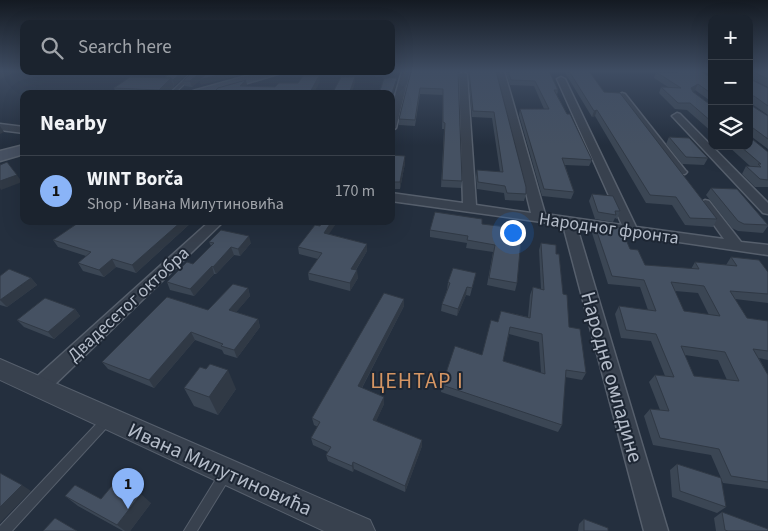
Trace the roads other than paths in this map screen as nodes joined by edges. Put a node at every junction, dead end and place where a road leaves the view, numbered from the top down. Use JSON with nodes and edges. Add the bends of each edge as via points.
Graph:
{"nodes":[{"id":1,"x":399,"y":96,"type":"edge"},
{"id":2,"x":464,"y":96,"type":"edge"},
{"id":3,"x":506,"y":96,"type":"edge"},
{"id":4,"x":569,"y":96,"type":"edge"},
{"id":5,"x":622,"y":96,"type":"edge"},
{"id":6,"x":395,"y":113,"type":"edge"},
{"id":7,"x":677,"y":116,"type":"dead end"},
{"id":8,"x":0,"y":127,"type":"edge"},
{"id":9,"x":20,"y":130,"type":"edge"},
{"id":10,"x":20,"y":144,"type":"edge"},
{"id":11,"x":0,"y":150,"type":"edge"},
{"id":12,"x":20,"y":150,"type":"edge"},
{"id":13,"x":0,"y":156,"type":"edge"},
{"id":14,"x":688,"y":182,"type":"edge"},
{"id":15,"x":395,"y":198,"type":"edge"},
{"id":16,"x":700,"y":198,"type":"edge"},
{"id":17,"x":470,"y":209,"type":"junction"},
{"id":18,"x":768,"y":210,"type":"edge"},
{"id":19,"x":538,"y":218,"type":"junction"},
{"id":20,"x":569,"y":222,"type":"junction"},
{"id":21,"x":214,"y":225,"type":"edge"},
{"id":22,"x":631,"y":230,"type":"junction"},
{"id":23,"x":736,"y":245,"type":"junction"},
{"id":24,"x":767,"y":251,"type":"edge"},
{"id":25,"x":0,"y":369,"type":"edge"},
{"id":26,"x":39,"y":387,"type":"junction"},
{"id":27,"x":108,"y":418,"type":"junction"},
{"id":28,"x":227,"y":471,"type":"junction"},
{"id":29,"x":4,"y":531,"type":"edge"},
{"id":30,"x":190,"y":531,"type":"edge"},
{"id":31,"x":359,"y":531,"type":"edge"},
{"id":32,"x":656,"y":531,"type":"edge"}],
"edges":[{"from":1,"to":6,"type":"street"},
{"from":2,"to":17,"type":"street"},
{"from":3,"to":19,"type":"street"},
{"from":4,"to":22,"type":"street"},
{"from":5,"to":14,"type":"street"},
{"from":7,"to":18,"type":"street"},
{"from":8,"to":9,"type":"street"},
{"from":10,"to":11,"type":"main road"},
{"from":12,"to":13,"type":"main road"},
{"from":15,"to":17,"type":"street","name":"Народног фронта"},
{"from":16,"to":23,"type":"street"},
{"from":17,"to":19,"type":"street","name":"Народног фронта"},
{"from":19,"to":20,"type":"street","name":"Народног фронта"},
{"from":20,"to":22,"type":"street","name":"Народног фронта"},
{"from":20,"to":32,"type":"street","name":"Народне омладине"},
{"from":21,"to":26,"type":"street","name":"Двадесетог октобра"},
{"from":22,"to":23,"type":"street","name":"Народног фронта"},
{"from":23,"to":24,"type":"street","name":"Народног фронта"},
{"from":25,"to":26,"type":"street","name":"Ивана Милутиновића"},
{"from":26,"to":27,"type":"street","name":"Ивана Милутиновића"},
{"from":27,"to":28,"type":"street","name":"Ивана Милутиновића"},
{"from":27,"to":29,"type":"lane","name":"Ивана Милутиновића"},
{"from":28,"to":30,"type":"lane"},
{"from":28,"to":31,"type":"street","name":"Ивана Милутиновића"}]}
